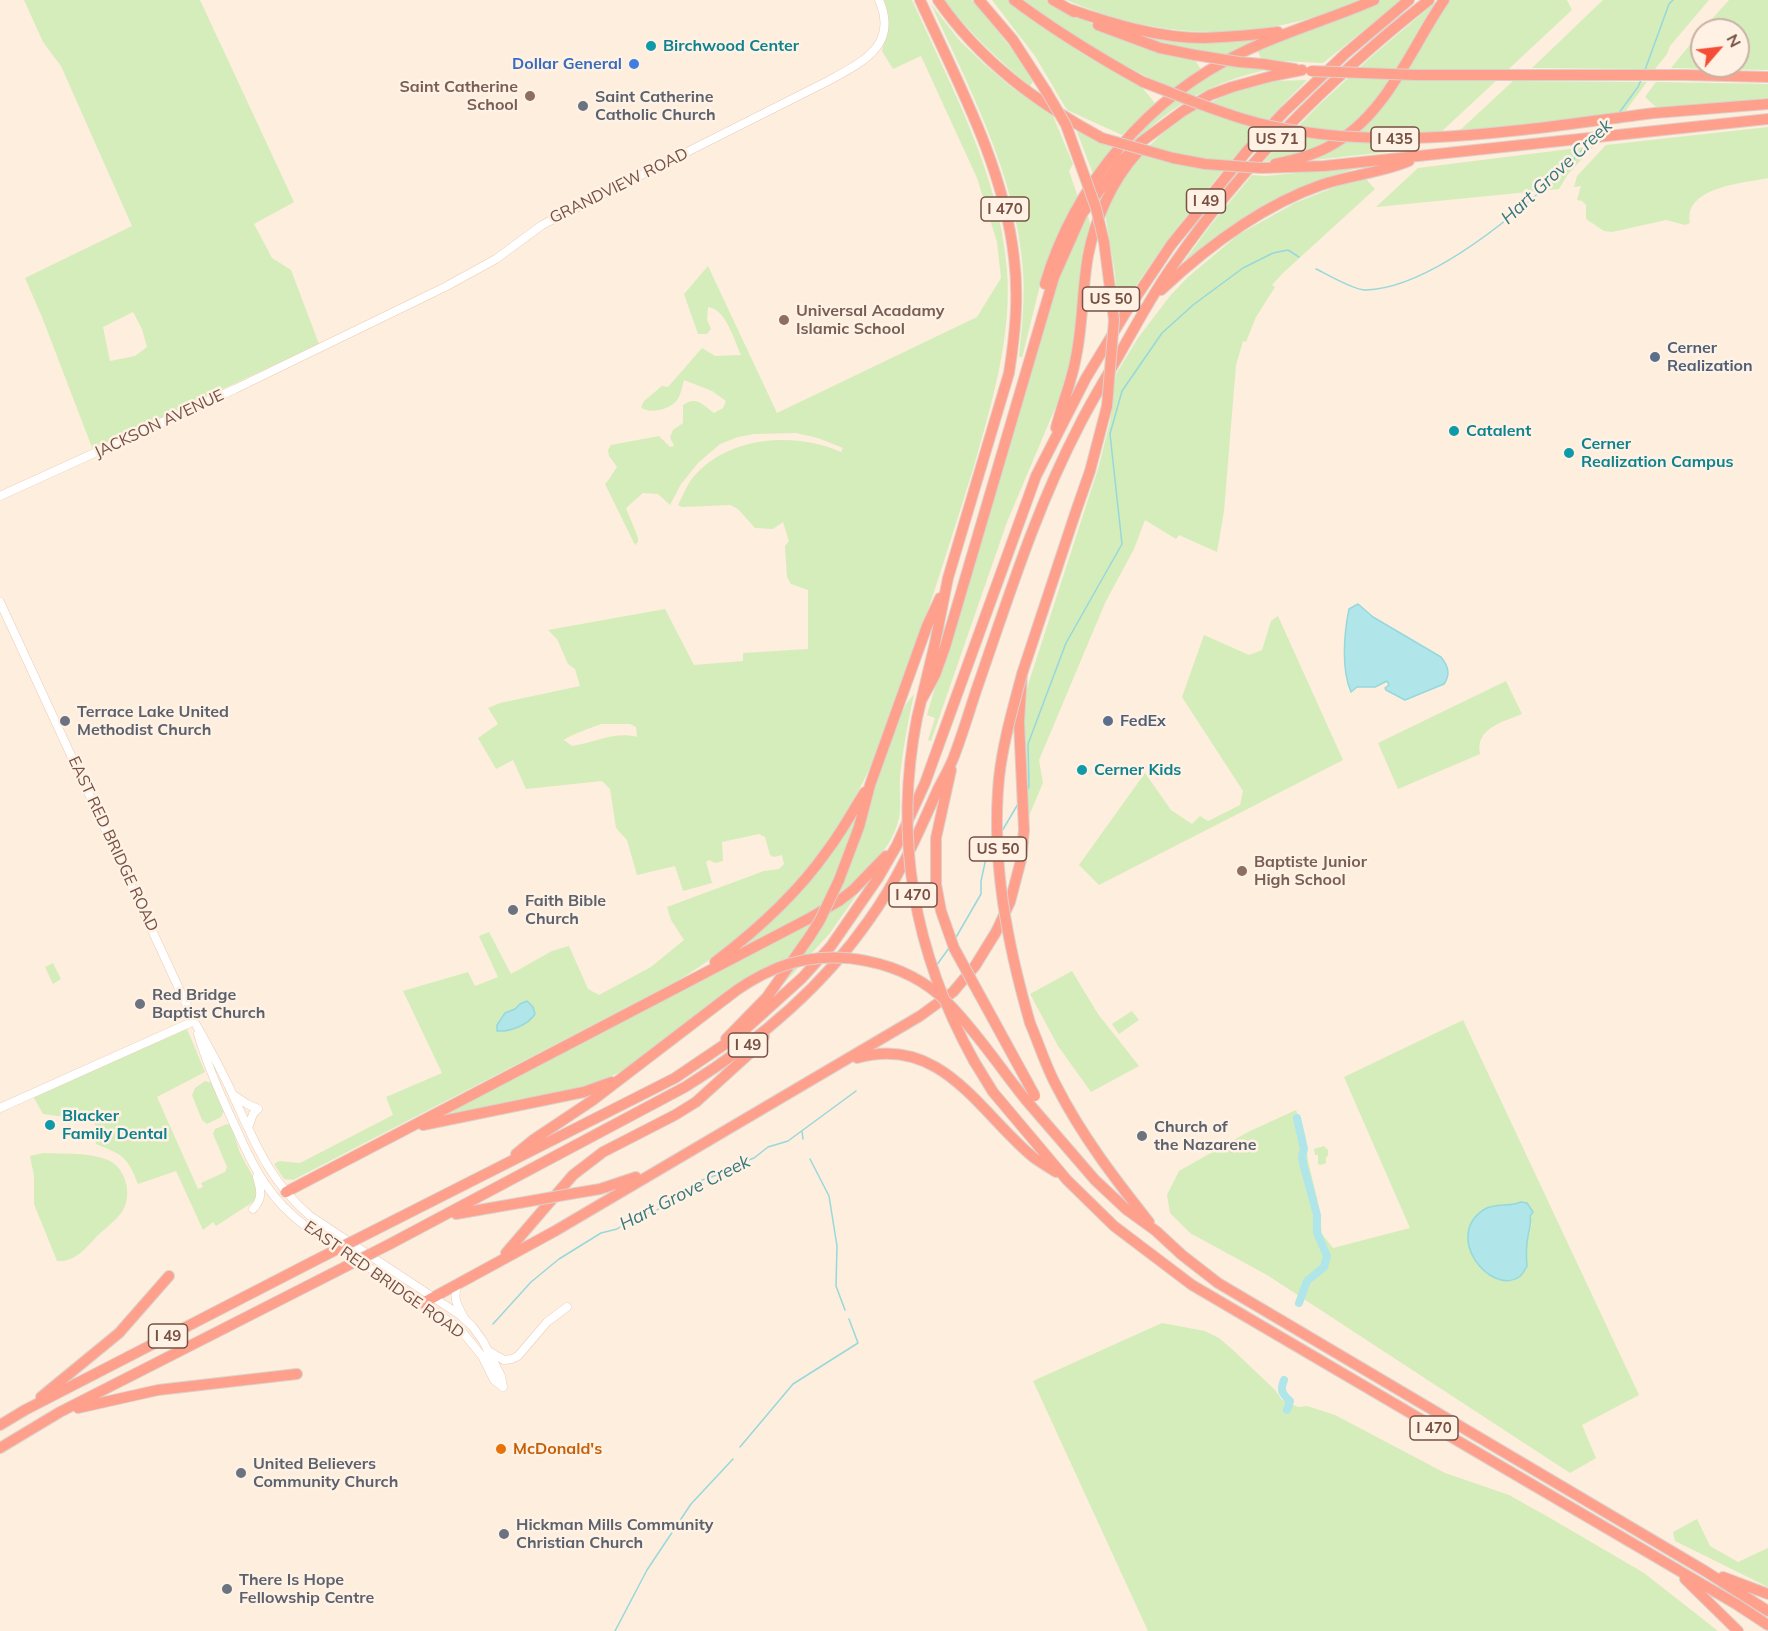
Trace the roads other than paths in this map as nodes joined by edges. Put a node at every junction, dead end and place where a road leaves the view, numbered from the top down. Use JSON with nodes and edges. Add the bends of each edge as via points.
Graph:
{"nodes":[{"id":1,"x":879,"y":0,"type":"edge"},
{"id":2,"x":920,"y":0,"type":"edge"},
{"id":3,"x":938,"y":0,"type":"edge"},
{"id":4,"x":979,"y":0,"type":"edge"},
{"id":5,"x":1014,"y":0,"type":"edge"},
{"id":6,"x":1053,"y":0,"type":"edge"},
{"id":7,"x":1374,"y":0,"type":"edge"},
{"id":8,"x":1410,"y":0,"type":"edge"},
{"id":9,"x":1429,"y":0,"type":"edge"},
{"id":10,"x":1444,"y":0,"type":"edge"},
{"id":11,"x":1070,"y":9,"type":"junction"},
{"id":12,"x":1290,"y":31,"type":"junction"},
{"id":13,"x":1307,"y":71,"type":"junction"},
{"id":14,"x":1768,"y":77,"type":"edge"},
{"id":15,"x":1768,"y":104,"type":"edge"},
{"id":16,"x":1768,"y":118,"type":"edge"},
{"id":17,"x":1158,"y":130,"type":"junction"},
{"id":18,"x":1420,"y":156,"type":"junction"},
{"id":19,"x":1262,"y":168,"type":"junction"},
{"id":20,"x":1150,"y":301,"type":"junction"},
{"id":21,"x":318,"y":350,"type":"joint"},
{"id":22,"x":1016,"y":402,"type":"junction"},
{"id":23,"x":1052,"y":442,"type":"junction"},
{"id":24,"x":0,"y":496,"type":"edge"},
{"id":25,"x":948,"y":578,"type":"junction"},
{"id":26,"x":0,"y":602,"type":"edge"},
{"id":27,"x":1022,"y":674,"type":"junction"},
{"id":28,"x":921,"y":700,"type":"junction"},
{"id":29,"x":952,"y":760,"type":"junction"},
{"id":30,"x":870,"y":785,"type":"junction"},
{"id":31,"x":897,"y":845,"type":"junction"},
{"id":32,"x":696,"y":976,"type":"junction"},
{"id":33,"x":194,"y":1021,"type":"junction"},
{"id":34,"x":769,"y":1028,"type":"junction"},
{"id":35,"x":715,"y":1050,"type":"junction"},
{"id":36,"x":842,"y":1062,"type":"junction"},
{"id":37,"x":621,"y":1079,"type":"junction"},
{"id":38,"x":233,"y":1095,"type":"junction"},
{"id":39,"x":1030,"y":1098,"type":"junction"},
{"id":40,"x":225,"y":1104,"type":"junction"},
{"id":41,"x":0,"y":1108,"type":"edge"},
{"id":42,"x":241,"y":1113,"type":"junction"},
{"id":43,"x":230,"y":1115,"type":"junction"},
{"id":44,"x":250,"y":1131,"type":"junction"},
{"id":45,"x":396,"y":1134,"type":"junction"},
{"id":46,"x":249,"y":1156,"type":"junction"},
{"id":47,"x":502,"y":1166,"type":"junction"},
{"id":48,"x":654,"y":1172,"type":"junction"},
{"id":49,"x":1067,"y":1180,"type":"junction"},
{"id":50,"x":286,"y":1192,"type":"junction"},
{"id":51,"x":253,"y":1209,"type":"dead end"},
{"id":52,"x":438,"y":1219,"type":"junction"},
{"id":53,"x":1156,"y":1231,"type":"junction"},
{"id":54,"x":497,"y":1261,"type":"junction"},
{"id":55,"x":169,"y":1276,"type":"dead end"},
{"id":56,"x":458,"y":1283,"type":"junction"},
{"id":57,"x":434,"y":1297,"type":"junction"},
{"id":58,"x":423,"y":1303,"type":"junction"},
{"id":59,"x":567,"y":1307,"type":"dead end"},
{"id":60,"x":465,"y":1320,"type":"junction"},
{"id":61,"x":489,"y":1351,"type":"junction"},
{"id":62,"x":297,"y":1374,"type":"dead end"},
{"id":63,"x":25,"y":1410,"type":"junction"},
{"id":64,"x":60,"y":1412,"type":"junction"},
{"id":65,"x":0,"y":1425,"type":"edge"},
{"id":66,"x":0,"y":1448,"type":"edge"},
{"id":67,"x":1677,"y":1570,"type":"junction"},
{"id":68,"x":1705,"y":1571,"type":"junction"},
{"id":69,"x":1768,"y":1594,"type":"edge"},
{"id":70,"x":1768,"y":1611,"type":"edge"},
{"id":71,"x":1768,"y":1625,"type":"edge"},
{"id":72,"x":1738,"y":1631,"type":"edge"}],
"edges":[{"from":1,"to":21,"type":"main road","name":"GRANDVIEW ROAD","via":[[885,16],[883,36],[874,52],[862,62],[542,225],[496,259],[445,288]]},
{"from":2,"to":25,"type":"highway","number":"I 470","via":[[990,157],[1014,259],[1016,300],[1009,373]]},
{"from":3,"to":19,"type":"highway","number":"I 435","bridge":true,"via":[[982,55],[1031,95],[1102,138],[1173,158]]},
{"from":4,"to":27,"type":"highway","number":"US 50","bridge":true,"via":[[1013,40],[1066,125],[1096,208],[1114,320],[1107,406]]},
{"from":5,"to":15,"type":"highway","number":"I 435","bridge":true,"via":[[1066,37],[1143,82],[1259,123],[1324,134],[1410,140],[1460,137],[1655,113]]},
{"from":6,"to":11,"type":"highway"},
{"from":7,"to":12,"type":"highway"},
{"from":8,"to":23,"type":"highway","number":"I 49","via":[[1285,111],[1221,183],[1171,245],[1126,312]]},
{"from":9,"to":20,"type":"highway","number":"US 71","via":[[1363,55],[1262,154],[1201,227]]},
{"from":10,"to":19,"type":"highway","via":[[1389,91],[1357,127],[1326,148]]},
{"from":11,"to":12,"type":"highway","via":[[1099,20],[1203,38]]},
{"from":11,"to":13,"type":"highway","bridge":true,"via":[[1088,21],[1160,48]]},
{"from":12,"to":22,"type":"highway","via":[[1240,53],[1188,85],[1142,123],[1102,170],[1065,230],[1051,264]]},
{"from":13,"to":14,"type":"highway","bridge":true},
{"from":13,"to":17,"type":"highway","via":[[1252,81],[1210,95]]},
{"from":16,"to":18,"type":"highway","number":"I 435"},
{"from":17,"to":22,"type":"highway","via":[[1121,161],[1082,214],[1054,277]]},
{"from":17,"to":23,"type":"highway","via":[[1134,157],[1100,214],[1088,256],[1076,357]]},
{"from":18,"to":19,"type":"highway","number":"I 435"},
{"from":18,"to":20,"type":"highway","via":[[1397,166],[1319,185],[1253,218]]},
{"from":20,"to":29,"type":"highway","number":"I 49","via":[[1079,425],[1029,537]]},
{"from":21,"to":24,"type":"main road","name":"JACKSON AVENUE"},
{"from":22,"to":28,"type":"highway","via":[[945,647]]},
{"from":23,"to":31,"type":"highway","number":"I 49","via":[[1036,476],[925,783]]},
{"from":25,"to":28,"type":"highway","number":"I 470"},
{"from":25,"to":30,"type":"highway"},
{"from":26,"to":33,"type":"main road","name":"EAST RED BRIDGE ROAD"},
{"from":27,"to":36,"type":"highway","bridge":true,"via":[[1019,722],[1024,830],[1010,902],[975,966],[952,992],[920,1017]]},
{"from":27,"to":53,"type":"highway","number":"US 50","bridge":true,"via":[[999,778],[998,848],[1007,933],[1030,1023],[1055,1085],[1103,1163]]},
{"from":28,"to":49,"type":"highway","number":"I 470","bridge":true,"via":[[910,752],[907,843],[912,889],[932,968],[962,1039],[993,1092]]},
{"from":29,"to":34,"type":"highway","number":"I 49","via":[[919,834],[870,919],[846,951]]},
{"from":29,"to":39,"type":"highway","bridge":true,"via":[[936,838],[936,884],[941,912],[954,948]]},
{"from":30,"to":32,"type":"highway","via":[[827,852],[771,916]]},
{"from":30,"to":35,"type":"highway","bridge":true,"via":[[839,880],[810,936],[766,997]]},
{"from":31,"to":32,"type":"highway","via":[[839,901]]},
{"from":31,"to":35,"type":"highway","number":"I 49","via":[[831,946],[740,1034]]},
{"from":32,"to":45,"type":"highway"},
{"from":33,"to":38,"type":"main road","name":"EAST RED BRIDGE ROAD"},
{"from":33,"to":40,"type":"main road","name":"EAST RED BRIDGE ROAD"},
{"from":33,"to":41,"type":"main road"},
{"from":34,"to":52,"type":"highway","number":"I 49","via":[[685,1087]]},
{"from":34,"to":54,"type":"highway","via":[[760,1044],[696,1102],[603,1152],[573,1175]]},
{"from":35,"to":47,"type":"highway","number":"I 49","via":[[675,1078]]},
{"from":36,"to":48,"type":"highway"},
{"from":36,"to":49,"type":"highway","via":[[885,1054],[924,1060],[951,1076],[1033,1157]]},
{"from":37,"to":39,"type":"highway","bridge":true,"via":[[757,978],[802,961],[844,958],[888,966],[921,982],[947,1002]]},
{"from":37,"to":45,"type":"highway","via":[[584,1092],[453,1117]]},
{"from":37,"to":47,"type":"highway"},
{"from":38,"to":42,"type":"main road","name":"EAST RED BRIDGE ROAD"},
{"from":38,"to":44,"type":"main road","via":[[258,1108]]},
{"from":39,"to":53,"type":"highway","via":[[1095,1180]]},
{"from":40,"to":42,"type":"main road"},
{"from":40,"to":43,"type":"main road","name":"EAST RED BRIDGE ROAD"},
{"from":42,"to":44,"type":"main road","name":"EAST RED BRIDGE ROAD"},
{"from":43,"to":44,"type":"main road"},
{"from":43,"to":46,"type":"main road","name":"EAST RED BRIDGE ROAD"},
{"from":44,"to":50,"type":"main road","name":"EAST RED BRIDGE ROAD","via":[[267,1167]]},
{"from":45,"to":50,"type":"highway"},
{"from":46,"to":51,"type":"main road","via":[[261,1190]]},
{"from":46,"to":58,"type":"main road","name":"EAST RED BRIDGE ROAD","via":[[267,1187],[291,1214]]},
{"from":47,"to":63,"type":"highway","number":"I 49","bridge":true},
{"from":48,"to":52,"type":"highway","bridge":true,"via":[[600,1189]]},
{"from":48,"to":54,"type":"highway"},
{"from":49,"to":67,"type":"highway","number":"I 470","via":[[1114,1226],[1192,1285]]},
{"from":50,"to":57,"type":"main road","name":"EAST RED BRIDGE ROAD","via":[[310,1216]]},
{"from":52,"to":64,"type":"highway","number":"I 49","bridge":true},
{"from":53,"to":68,"type":"highway","number":"I 470","via":[[1218,1283],[1260,1310]]},
{"from":54,"to":56,"type":"highway"},
{"from":55,"to":63,"type":"highway","via":[[119,1333]]},
{"from":56,"to":57,"type":"highway"},
{"from":56,"to":60,"type":"main road","via":[[455,1299]]},
{"from":57,"to":58,"type":"highway"},
{"from":57,"to":60,"type":"main road","name":"EAST RED BRIDGE ROAD"},
{"from":58,"to":61,"type":"main road","name":"EAST RED BRIDGE ROAD","via":[[460,1329],[502,1387]]},
{"from":59,"to":61,"type":"main road","via":[[547,1322],[515,1358],[504,1360]]},
{"from":60,"to":61,"type":"main road","name":"EAST RED BRIDGE ROAD"},
{"from":62,"to":64,"type":"highway","via":[[158,1390]]},
{"from":63,"to":65,"type":"highway","number":"I 49"},
{"from":64,"to":66,"type":"highway","number":"I 49"},
{"from":67,"to":71,"type":"highway","number":"I 470"},
{"from":67,"to":72,"type":"highway"},
{"from":68,"to":69,"type":"highway"},
{"from":68,"to":70,"type":"highway","number":"I 470"}]}
